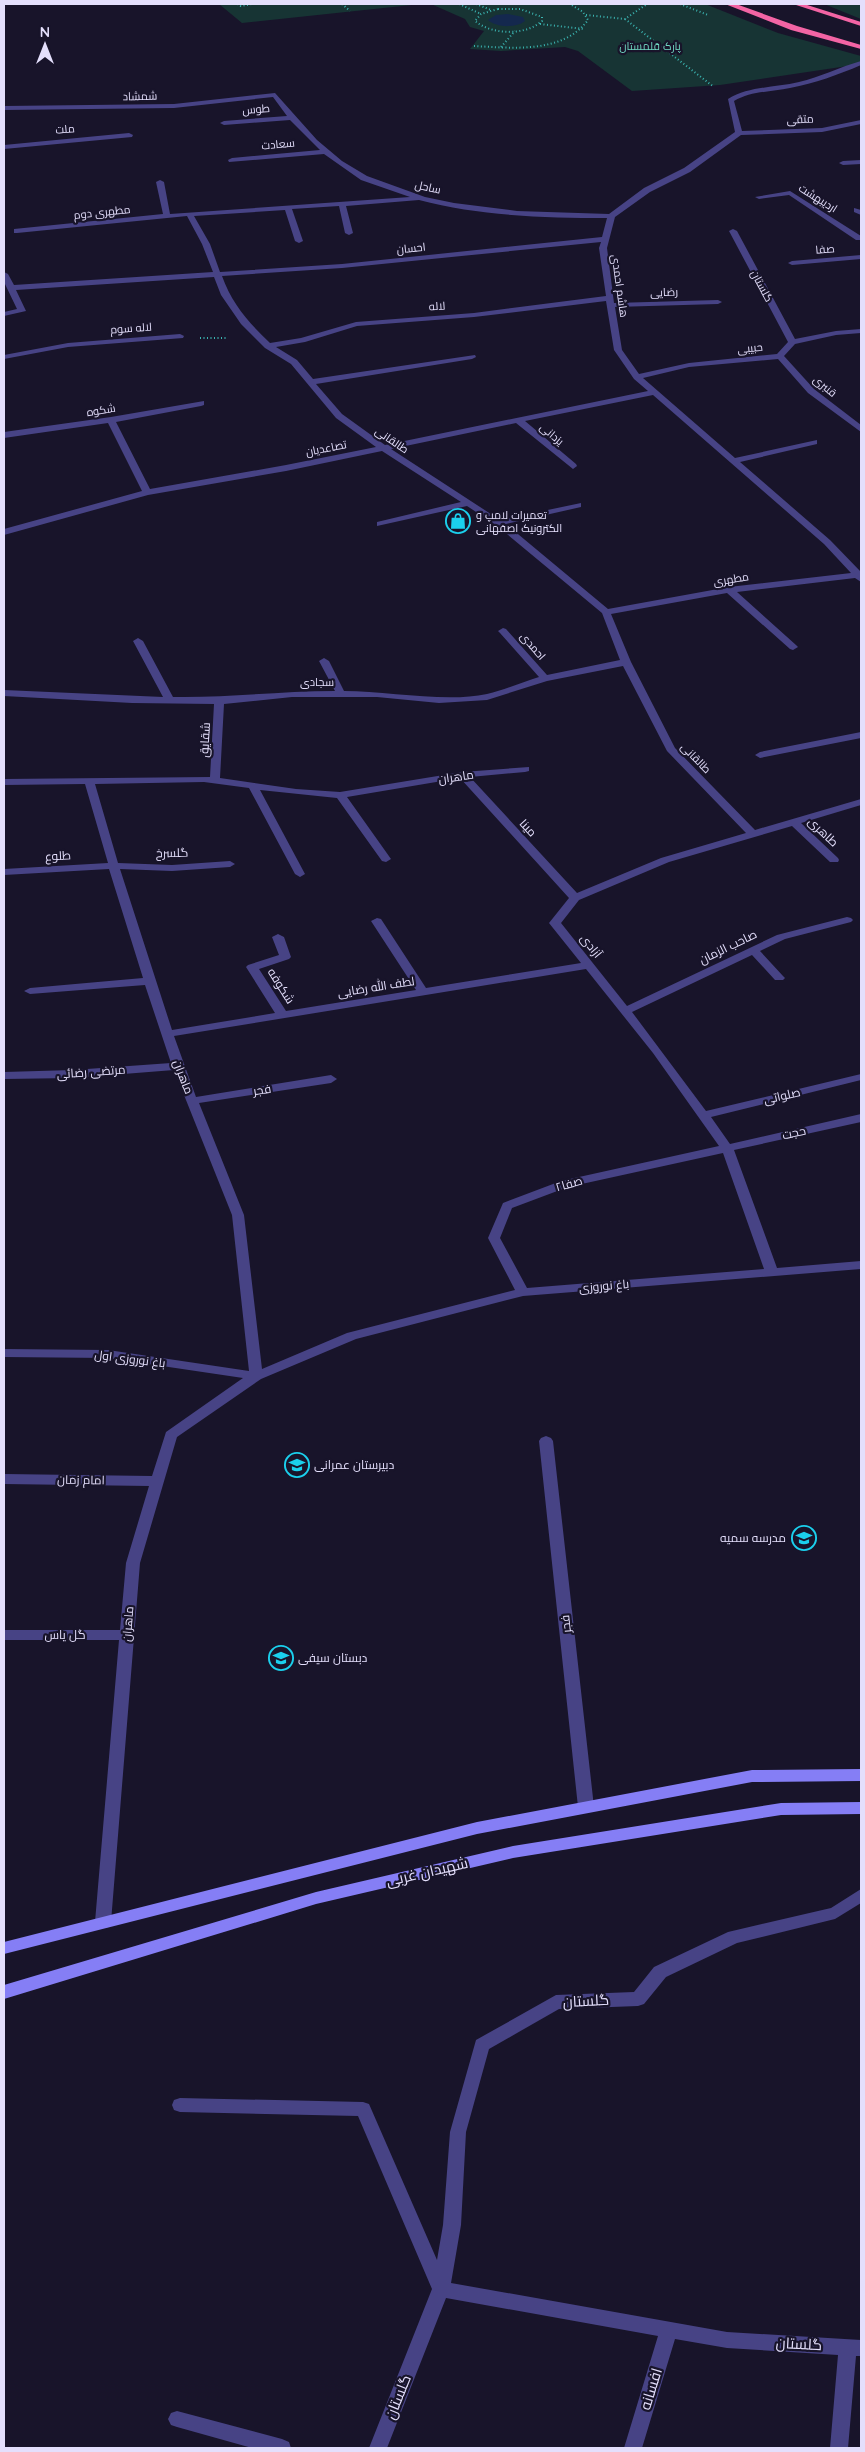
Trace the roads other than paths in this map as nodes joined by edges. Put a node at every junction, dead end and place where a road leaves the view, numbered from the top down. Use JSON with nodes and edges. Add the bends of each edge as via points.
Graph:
{"nodes":[{"id":1,"x":729,"y":4,"type":"edge"},
{"id":2,"x":797,"y":4,"type":"edge"},
{"id":3,"x":861,"y":24,"type":"edge"},
{"id":4,"x":794,"y":28,"type":"junction"},
{"id":5,"x":861,"y":40,"type":"edge"},
{"id":6,"x":861,"y":47,"type":"edge"},
{"id":7,"x":861,"y":62,"type":"edge"},
{"id":8,"x":275,"y":95,"type":"joint"},
{"id":9,"x":4,"y":108,"type":"edge"},
{"id":10,"x":291,"y":118,"type":"junction"},
{"id":11,"x":224,"y":123,"type":"dead end"},
{"id":12,"x":857,"y":123,"type":"edge"},
{"id":13,"x":861,"y":131,"type":"edge"},
{"id":14,"x":739,"y":133,"type":"junction"},
{"id":15,"x":128,"y":134,"type":"dead end"},
{"id":16,"x":4,"y":146,"type":"edge"},
{"id":17,"x":326,"y":152,"type":"junction"},
{"id":18,"x":232,"y":160,"type":"dead end"},
{"id":19,"x":861,"y":162,"type":"edge"},
{"id":20,"x":842,"y":163,"type":"dead end"},
{"id":21,"x":160,"y":182,"type":"dead end"},
{"id":22,"x":759,"y":197,"type":"dead end"},
{"id":23,"x":419,"y":198,"type":"junction"},
{"id":24,"x":342,"y":205,"type":"junction"},
{"id":25,"x":288,"y":208,"type":"junction"},
{"id":26,"x":189,"y":214,"type":"junction"},
{"id":27,"x":167,"y":216,"type":"junction"},
{"id":28,"x":611,"y":216,"type":"junction"},
{"id":29,"x":732,"y":230,"type":"dead end"},
{"id":30,"x":18,"y":231,"type":"dead end"},
{"id":31,"x":349,"y":233,"type":"dead end"},
{"id":32,"x":605,"y":239,"type":"junction"},
{"id":33,"x":861,"y":240,"type":"edge"},
{"id":34,"x":298,"y":242,"type":"dead end"},
{"id":35,"x":861,"y":257,"type":"edge"},
{"id":36,"x":792,"y":263,"type":"dead end"},
{"id":37,"x":4,"y":274,"type":"edge"},
{"id":38,"x":218,"y":274,"type":"junction"},
{"id":39,"x":11,"y":288,"type":"junction"},
{"id":40,"x":611,"y":301,"type":"junction"},
{"id":41,"x":718,"y":302,"type":"dead end"},
{"id":42,"x":4,"y":314,"type":"edge"},
{"id":43,"x":861,"y":331,"type":"edge"},
{"id":44,"x":180,"y":336,"type":"road end"},
{"id":45,"x":792,"y":342,"type":"junction"},
{"id":46,"x":268,"y":346,"type":"junction"},
{"id":47,"x":4,"y":356,"type":"edge"},
{"id":48,"x":780,"y":356,"type":"junction"},
{"id":49,"x":472,"y":358,"type":"dead end"},
{"id":50,"x":636,"y":377,"type":"junction"},
{"id":51,"x":311,"y":382,"type":"junction"},
{"id":52,"x":654,"y":392,"type":"junction"},
{"id":53,"x":200,"y":403,"type":"dead end"},
{"id":54,"x":111,"y":420,"type":"junction"},
{"id":55,"x":518,"y":420,"type":"junction"},
{"id":56,"x":861,"y":429,"type":"edge"},
{"id":57,"x":4,"y":435,"type":"edge"},
{"id":58,"x":814,"y":442,"type":"dead end"},
{"id":59,"x":383,"y":448,"type":"junction"},
{"id":60,"x":732,"y":461,"type":"junction"},
{"id":61,"x":573,"y":466,"type":"dead end"},
{"id":62,"x":147,"y":492,"type":"junction"},
{"id":63,"x":470,"y":503,"type":"junction"},
{"id":64,"x":578,"y":505,"type":"dead end"},
{"id":65,"x":499,"y":523,"type":"junction"},
{"id":66,"x":380,"y":524,"type":"dead end"},
{"id":67,"x":4,"y":532,"type":"edge"},
{"id":68,"x":860,"y":576,"type":"edge"},
{"id":69,"x":729,"y":590,"type":"junction"},
{"id":70,"x":606,"y":612,"type":"junction"},
{"id":71,"x":503,"y":631,"type":"dead end"},
{"id":72,"x":138,"y":642,"type":"dead end"},
{"id":73,"x":793,"y":647,"type":"dead end"},
{"id":74,"x":324,"y":661,"type":"dead end"},
{"id":75,"x":626,"y":662,"type":"junction"},
{"id":76,"x":545,"y":678,"type":"junction"},
{"id":77,"x":4,"y":693,"type":"edge"},
{"id":78,"x":341,"y":694,"type":"junction"},
{"id":79,"x":169,"y":700,"type":"junction"},
{"id":80,"x":219,"y":701,"type":"junction"},
{"id":81,"x":861,"y":736,"type":"edge"},
{"id":82,"x":760,"y":755,"type":"dead end"},
{"id":83,"x":525,"y":769,"type":"dead end"},
{"id":84,"x":462,"y":775,"type":"junction"},
{"id":85,"x":215,"y":780,"type":"junction"},
{"id":86,"x":89,"y":781,"type":"junction"},
{"id":87,"x":4,"y":782,"type":"edge"},
{"id":88,"x":252,"y":785,"type":"junction"},
{"id":89,"x":340,"y":795,"type":"junction"},
{"id":90,"x":861,"y":802,"type":"edge"},
{"id":91,"x":794,"y":822,"type":"junction"},
{"id":92,"x":753,"y":834,"type":"junction"},
{"id":93,"x":386,"y":859,"type":"dead end"},
{"id":94,"x":834,"y":860,"type":"dead end"},
{"id":95,"x":230,"y":864,"type":"dead end"},
{"id":96,"x":114,"y":866,"type":"junction"},
{"id":97,"x":4,"y":872,"type":"edge"},
{"id":98,"x":300,"y":874,"type":"dead end"},
{"id":99,"x":575,"y":898,"type":"junction"},
{"id":100,"x":848,"y":920,"type":"dead end"},
{"id":101,"x":377,"y":921,"type":"dead end"},
{"id":102,"x":278,"y":937,"type":"dead end"},
{"id":103,"x":753,"y":950,"type":"junction"},
{"id":104,"x":588,"y":965,"type":"junction"},
{"id":105,"x":779,"y":978,"type":"dead end"},
{"id":106,"x":150,"y":981,"type":"junction"},
{"id":107,"x":30,"y":991,"type":"dead end"},
{"id":108,"x":424,"y":993,"type":"junction"},
{"id":109,"x":625,"y":1012,"type":"junction"},
{"id":110,"x":283,"y":1016,"type":"junction"},
{"id":111,"x":168,"y":1034,"type":"junction"},
{"id":112,"x":178,"y":1066,"type":"junction"},
{"id":113,"x":4,"y":1076,"type":"edge"},
{"id":114,"x":861,"y":1077,"type":"edge"},
{"id":115,"x":332,"y":1079,"type":"dead end"},
{"id":116,"x":192,"y":1101,"type":"junction"},
{"id":117,"x":702,"y":1115,"type":"junction"},
{"id":118,"x":861,"y":1118,"type":"edge"},
{"id":119,"x":727,"y":1148,"type":"junction"},
{"id":120,"x":861,"y":1265,"type":"edge"},
{"id":121,"x":772,"y":1272,"type":"junction"},
{"id":122,"x":523,"y":1292,"type":"junction"},
{"id":123,"x":352,"y":1336,"type":"joint"},
{"id":124,"x":4,"y":1352,"type":"edge"},
{"id":125,"x":256,"y":1376,"type":"junction"},
{"id":126,"x":546,"y":1441,"type":"dead end"},
{"id":127,"x":4,"y":1479,"type":"edge"},
{"id":128,"x":158,"y":1481,"type":"junction"},
{"id":129,"x":4,"y":1635,"type":"edge"},
{"id":130,"x":127,"y":1635,"type":"junction"},
{"id":131,"x":861,"y":1775,"type":"edge"},
{"id":132,"x":586,"y":1807,"type":"junction"},
{"id":133,"x":861,"y":1808,"type":"edge"},
{"id":134,"x":861,"y":1895,"type":"edge"},
{"id":135,"x":103,"y":1922,"type":"junction"},
{"id":136,"x":4,"y":1948,"type":"edge"},
{"id":137,"x":4,"y":1992,"type":"edge"},
{"id":138,"x":180,"y":2105,"type":"dead end"},
{"id":139,"x":441,"y":2289,"type":"junction"},
{"id":140,"x":669,"y":2330,"type":"junction"},
{"id":141,"x":855,"y":2347,"type":"edge"},
{"id":142,"x":177,"y":2419,"type":"dead end"},
{"id":143,"x":282,"y":2448,"type":"edge"},
{"id":144,"x":378,"y":2448,"type":"edge"},
{"id":145,"x":633,"y":2448,"type":"edge"},
{"id":146,"x":839,"y":2448,"type":"edge"}],
"edges":[{"from":1,"to":4,"type":"highway"},
{"from":2,"to":3,"type":"highway"},
{"from":4,"to":5,"type":"highway"},
{"from":4,"to":6,"type":"highway"},
{"from":7,"to":14,"type":"street","via":[[813,80],[743,91],[730,100]]},
{"from":8,"to":9,"type":"street","name":"شمشاد","via":[[174,106]]},
{"from":8,"to":10,"type":"street","name":"ساحل"},
{"from":10,"to":11,"type":"street","name":"طوس"},
{"from":10,"to":17,"type":"street","name":"ساحل"},
{"from":12,"to":13,"type":"street"},
{"from":12,"to":14,"type":"street","name":"متقی","via":[[822,130]]},
{"from":14,"to":28,"type":"street","via":[[687,170],[647,190]]},
{"from":15,"to":16,"type":"street","name":"ملت"},
{"from":17,"to":18,"type":"street","name":"سعادت"},
{"from":17,"to":23,"type":"street","name":"ساحل","via":[[362,177]]},
{"from":19,"to":20,"type":"street"},
{"from":21,"to":27,"type":"street"},
{"from":22,"to":33,"type":"street","name":"اردیبهشت","via":[[790,193]]},
{"from":23,"to":24,"type":"street"},
{"from":23,"to":28,"type":"street","name":"ساحل","via":[[555,216]]},
{"from":24,"to":25,"type":"street"},
{"from":24,"to":31,"type":"street"},
{"from":25,"to":26,"type":"street"},
{"from":25,"to":34,"type":"street"},
{"from":26,"to":27,"type":"street","name":"مطهری دوم"},
{"from":26,"to":38,"type":"street","name":"طالقانی"},
{"from":27,"to":30,"type":"street","name":"مطهری دوم"},
{"from":28,"to":32,"type":"street","name":"هاشم احمدی"},
{"from":29,"to":45,"type":"street","name":"گلستان"},
{"from":32,"to":38,"type":"street","name":"احسان","via":[[342,266]]},
{"from":32,"to":40,"type":"street","name":"هاشم احمدی","via":[[603,248]]},
{"from":35,"to":36,"type":"street","name":"صفا"},
{"from":37,"to":39,"type":"street"},
{"from":38,"to":39,"type":"street","name":"احسان"},
{"from":38,"to":46,"type":"street","name":"طالقانی","via":[[225,295],[244,322]]},
{"from":39,"to":42,"type":"street","via":[[22,311]]},
{"from":40,"to":41,"type":"street","name":"رضایی"},
{"from":40,"to":46,"type":"street","name":"لاله","via":[[356,324]]},
{"from":40,"to":50,"type":"street","name":"هاشم احمدی","via":[[618,350]]},
{"from":43,"to":45,"type":"street"},
{"from":44,"to":47,"type":"street","name":"لاله سوم","via":[[68,345]]},
{"from":45,"to":48,"type":"street","name":"حبیبی"},
{"from":46,"to":51,"type":"street","name":"طالقانی","via":[[294,362]]},
{"from":48,"to":50,"type":"street","name":"حبیبی","via":[[689,365]]},
{"from":48,"to":56,"type":"street","name":"قنبری","via":[[811,391]]},
{"from":49,"to":51,"type":"street"},
{"from":50,"to":52,"type":"street","name":"هاشم احمدی"},
{"from":51,"to":59,"type":"street","name":"طالقانی","via":[[339,416]]},
{"from":52,"to":55,"type":"street","name":"تصاعدیان"},
{"from":52,"to":60,"type":"street","name":"هاشم احمدی"},
{"from":53,"to":54,"type":"street","name":"شکوه"},
{"from":54,"to":57,"type":"street","name":"شکوه"},
{"from":54,"to":62,"type":"street"},
{"from":55,"to":59,"type":"street","name":"تصاعدیان"},
{"from":55,"to":61,"type":"street","name":"یزدانی"},
{"from":58,"to":60,"type":"street"},
{"from":59,"to":62,"type":"street","name":"تصاعدیان"},
{"from":59,"to":63,"type":"street","name":"طالقانی"},
{"from":60,"to":68,"type":"street","name":"هاشم احمدی","via":[[827,542]]},
{"from":62,"to":67,"type":"street","name":"تصاعدیان"},
{"from":63,"to":65,"type":"street","name":"طالقانی"},
{"from":63,"to":66,"type":"street"},
{"from":64,"to":65,"type":"street"},
{"from":65,"to":70,"type":"street","name":"طالقانی"},
{"from":68,"to":69,"type":"street","name":"مطهری"},
{"from":69,"to":70,"type":"street","name":"مطهری"},
{"from":69,"to":73,"type":"street"},
{"from":70,"to":75,"type":"street","name":"طالقانی"},
{"from":71,"to":76,"type":"street","name":"احمدی"},
{"from":72,"to":79,"type":"street"},
{"from":74,"to":78,"type":"street"},
{"from":75,"to":76,"type":"street","name":"سجادی"},
{"from":75,"to":92,"type":"street","name":"طالقانی","via":[[671,749]]},
{"from":76,"to":78,"type":"street","name":"سجادی","via":[[478,698],[439,700]]},
{"from":77,"to":79,"type":"street","name":"سجادی"},
{"from":78,"to":80,"type":"street","name":"سجادی","via":[[292,694]]},
{"from":79,"to":80,"type":"street","name":"سجادی"},
{"from":80,"to":85,"type":"street","name":"شقایق"},
{"from":81,"to":82,"type":"street"},
{"from":83,"to":84,"type":"street","name":"ماهران"},
{"from":84,"to":89,"type":"street","name":"ماهران"},
{"from":84,"to":99,"type":"street","name":"مینا"},
{"from":85,"to":86,"type":"street","name":"ماهران"},
{"from":85,"to":88,"type":"street","name":"ماهران"},
{"from":86,"to":87,"type":"street","name":"ماهران"},
{"from":86,"to":96,"type":"street","name":"ماهران"},
{"from":88,"to":89,"type":"street","name":"ماهران"},
{"from":88,"to":98,"type":"street"},
{"from":89,"to":93,"type":"street"},
{"from":90,"to":91,"type":"street","name":"آزادی"},
{"from":91,"to":92,"type":"street","name":"آزادی"},
{"from":91,"to":94,"type":"street","name":"طاهری"},
{"from":92,"to":99,"type":"street","name":"آزادی","via":[[665,860]]},
{"from":95,"to":96,"type":"street","name":"گلسرخ","via":[[172,868]]},
{"from":96,"to":97,"type":"street","name":"طلوع"},
{"from":96,"to":106,"type":"street","name":"ماهران"},
{"from":99,"to":104,"type":"street","name":"آزادی","via":[[555,923]]},
{"from":100,"to":103,"type":"street","name":"صاحب الزمان","via":[[781,937]]},
{"from":101,"to":108,"type":"street"},
{"from":102,"to":110,"type":"street","name":"شکوفه","via":[[284,957],[252,967]]},
{"from":103,"to":105,"type":"street"},
{"from":103,"to":109,"type":"street","name":"صاحب الزمان"},
{"from":104,"to":108,"type":"street","name":"لطف الله رضایی"},
{"from":104,"to":109,"type":"street","name":"آزادی"},
{"from":106,"to":107,"type":"street"},
{"from":106,"to":111,"type":"street","name":"ماهران"},
{"from":108,"to":110,"type":"street","name":"لطف الله رضایی"},
{"from":109,"to":117,"type":"street","name":"آزادی"},
{"from":110,"to":111,"type":"street","name":"لطف الله رضایی"},
{"from":111,"to":112,"type":"street","name":"ماهران"},
{"from":112,"to":113,"type":"street","name":"مرتضی رضائی"},
{"from":112,"to":116,"type":"street","name":"ماهران"},
{"from":114,"to":117,"type":"street","name":"صلواتی"},
{"from":115,"to":116,"type":"street","name":"فجر"},
{"from":116,"to":125,"type":"street","name":"ماهران","via":[[238,1215]]},
{"from":117,"to":119,"type":"street","name":"آزادی"},
{"from":118,"to":119,"type":"street","name":"حجت"},
{"from":119,"to":121,"type":"street","name":"آزادی"},
{"from":119,"to":122,"type":"street","name":"صفا۲","via":[[565,1184],[507,1206],[494,1238]]},
{"from":120,"to":121,"type":"street","name":"باغ نوروزی"},
{"from":121,"to":122,"type":"street","name":"باغ نوروزی"},
{"from":122,"to":123,"type":"street","name":"باغ نوروزی"},
{"from":123,"to":125,"type":"street","name":"ماهران"},
{"from":124,"to":125,"type":"street","name":"باغ نوروزی اول","via":[[108,1354]]},
{"from":125,"to":128,"type":"street","name":"ماهران","via":[[171,1435]]},
{"from":126,"to":132,"type":"street","name":"فجر"},
{"from":127,"to":128,"type":"street","name":"امام زمان"},
{"from":128,"to":130,"type":"street","name":"ماهران","via":[[133,1563]]},
{"from":129,"to":130,"type":"street","name":"گل یاس"},
{"from":130,"to":135,"type":"street","name":"ماهران"},
{"from":131,"to":132,"type":"main road","via":[[752,1776]]},
{"from":132,"to":135,"type":"main road","via":[[477,1828]]},
{"from":133,"to":137,"type":"main road","name":"شهیدان غربی","via":[[781,1809],[513,1852],[316,1898]]},
{"from":134,"to":139,"type":"street","name":"گلستان","via":[[835,1913],[734,1937],[660,1972],[638,1999],[556,2002],[482,2045],[458,2132],[452,2225]]},
{"from":135,"to":136,"type":"main road"},
{"from":138,"to":139,"type":"street","via":[[363,2109]]},
{"from":139,"to":140,"type":"street","name":"گلستان"},
{"from":139,"to":144,"type":"street","name":"گلستان"},
{"from":140,"to":141,"type":"street","name":"گلستان","via":[[727,2340]]},
{"from":140,"to":145,"type":"street","name":"افسانه"},
{"from":141,"to":146,"type":"street"},
{"from":142,"to":143,"type":"street"}]}
